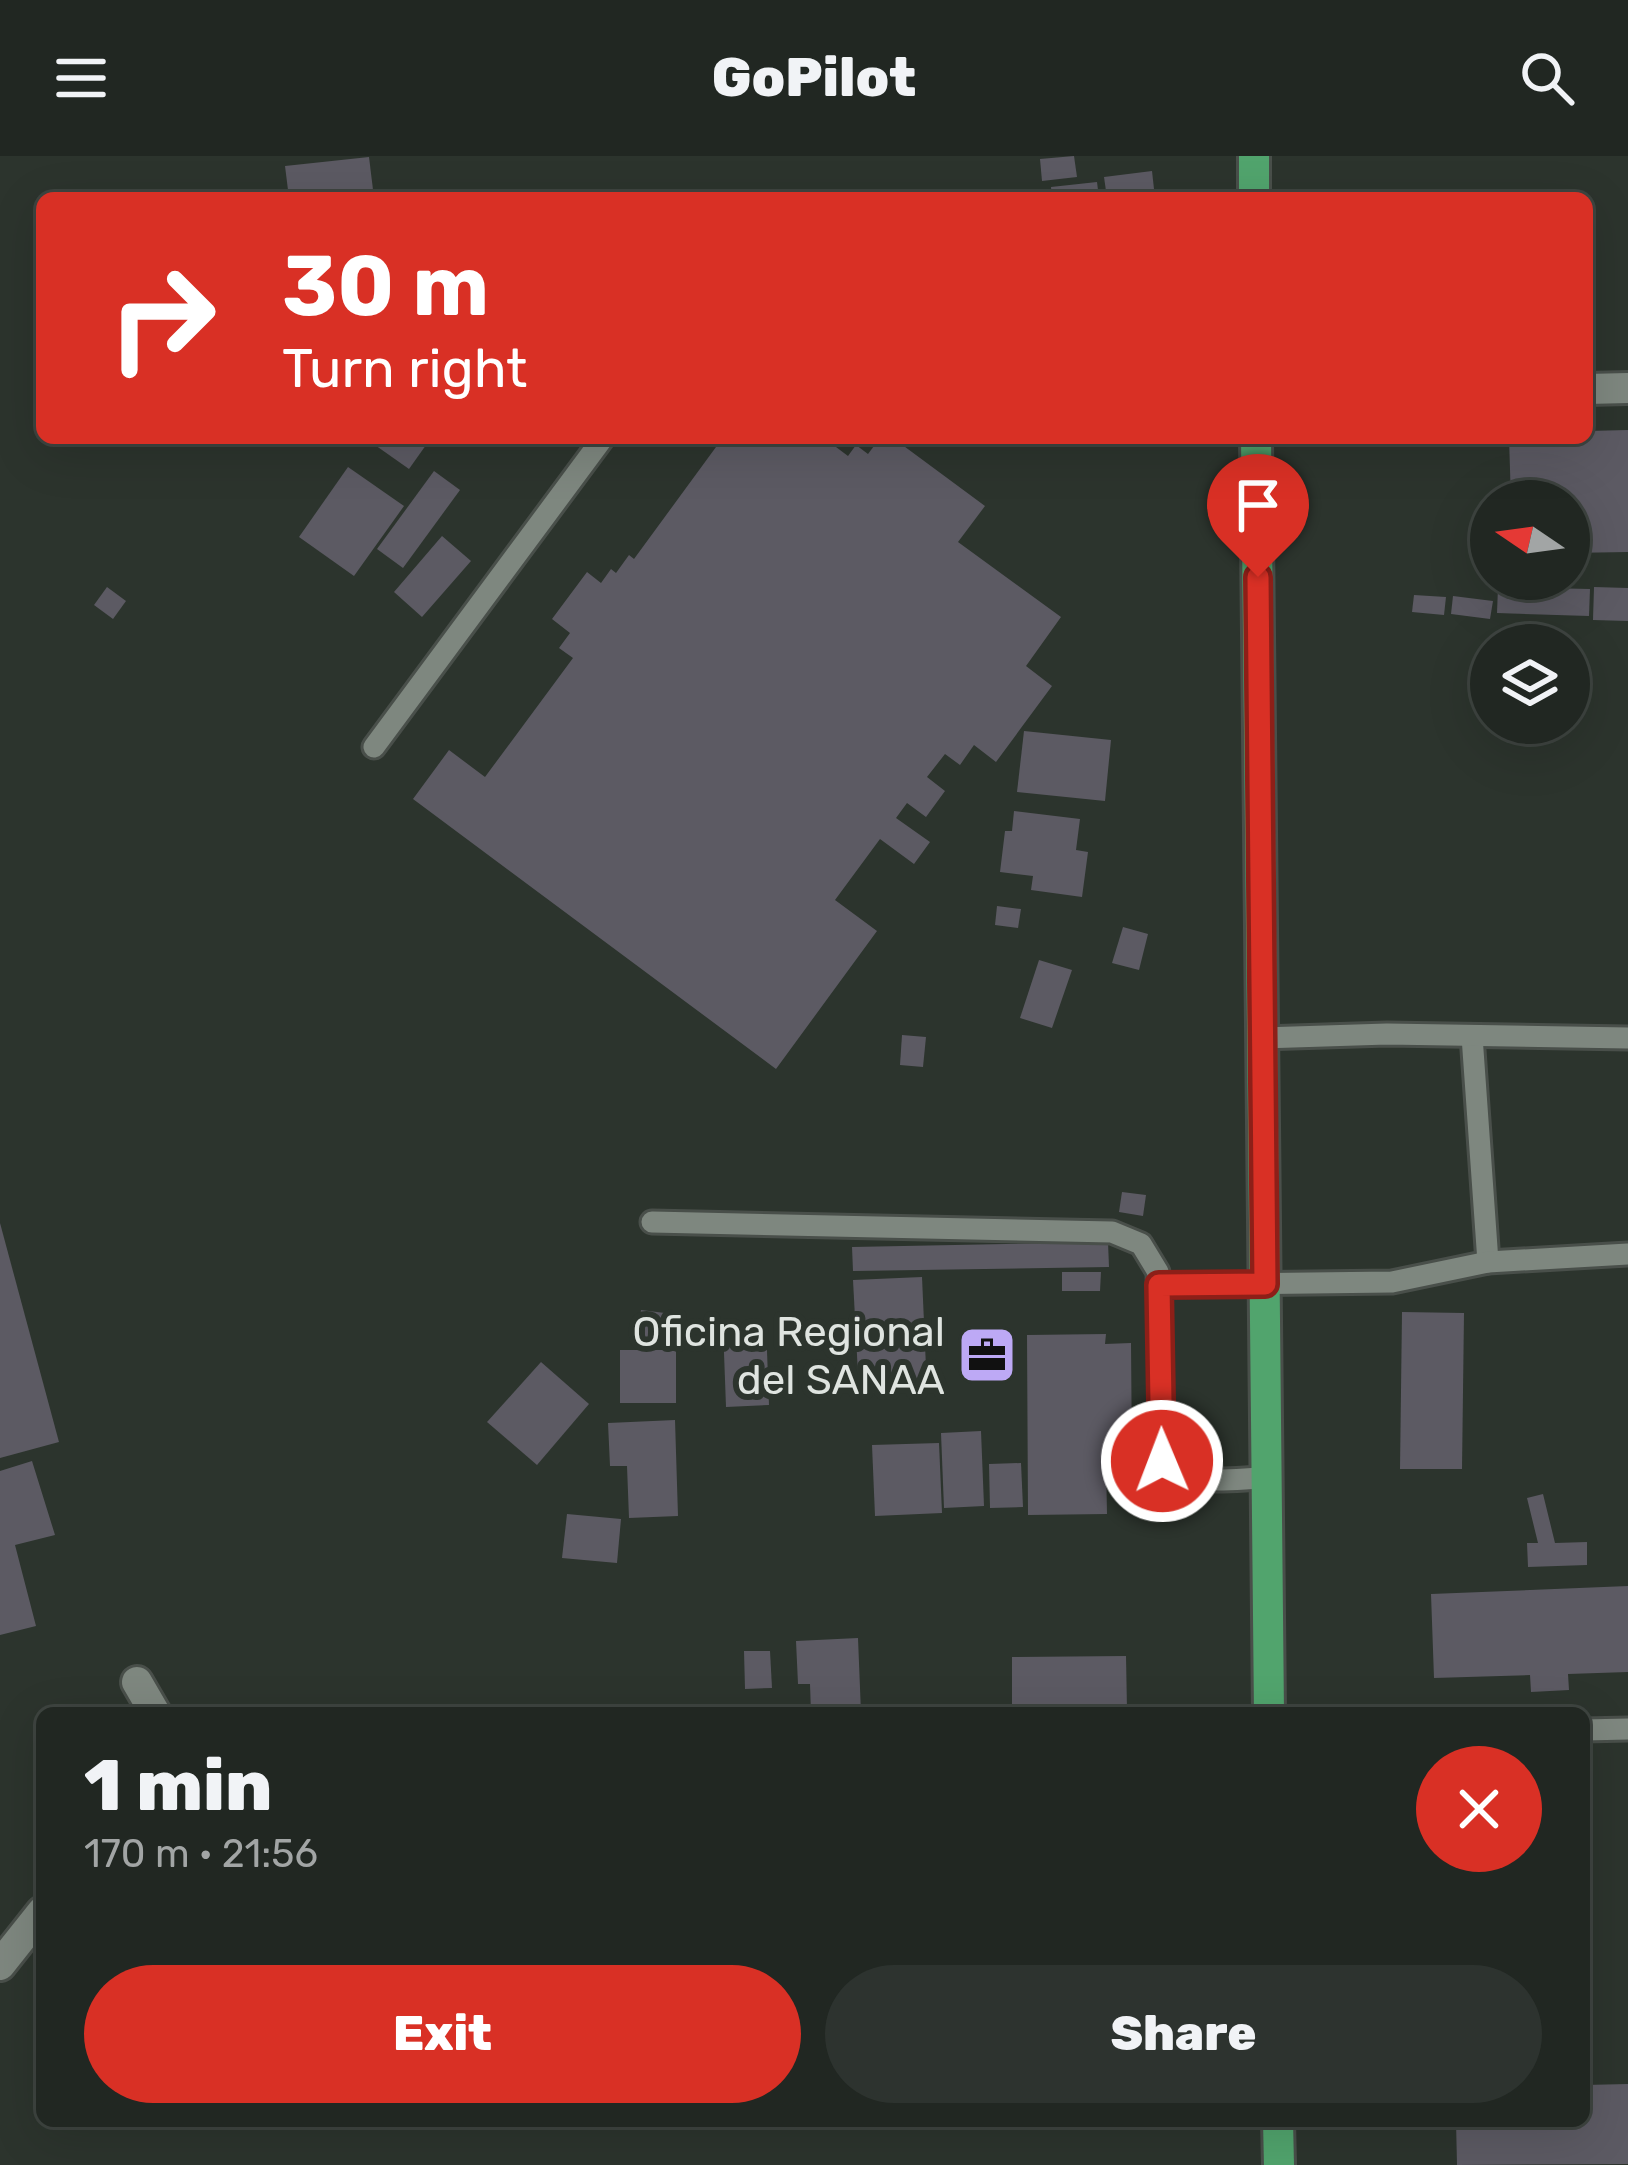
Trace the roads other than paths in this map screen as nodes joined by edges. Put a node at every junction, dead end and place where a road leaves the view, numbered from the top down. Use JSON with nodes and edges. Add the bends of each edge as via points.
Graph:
{"nodes":[{"id":1,"x":1254,"y":156,"type":"edge"},
{"id":2,"x":1254,"y":192,"type":"edge"},
{"id":3,"x":1628,"y":388,"type":"edge"},
{"id":4,"x":1593,"y":389,"type":"edge"},
{"id":5,"x":599,"y":444,"type":"edge"},
{"id":6,"x":1256,"y":444,"type":"edge"},
{"id":7,"x":374,"y":747,"type":"dead end"},
{"id":8,"x":1472,"y":1036,"type":"junction"},
{"id":9,"x":1262,"y":1038,"type":"junction"},
{"id":10,"x":1628,"y":1038,"type":"edge"},
{"id":11,"x":652,"y":1222,"type":"dead end"},
{"id":12,"x":1628,"y":1254,"type":"edge"},
{"id":13,"x":1488,"y":1262,"type":"junction"},
{"id":14,"x":1265,"y":1284,"type":"junction"},
{"id":15,"x":1159,"y":1285,"type":"junction"},
{"id":16,"x":1267,"y":1478,"type":"junction"},
{"id":17,"x":137,"y":1682,"type":"dead end"},
{"id":18,"x":152,"y":1707,"type":"edge"},
{"id":19,"x":1269,"y":1707,"type":"edge"},
{"id":20,"x":1628,"y":1729,"type":"edge"},
{"id":21,"x":1590,"y":1730,"type":"edge"},
{"id":22,"x":36,"y":1920,"type":"edge"},
{"id":23,"x":0,"y":1965,"type":"edge"},
{"id":24,"x":1278,"y":2127,"type":"edge"},
{"id":25,"x":1279,"y":2165,"type":"edge"}],
"edges":[{"from":1,"to":2,"type":"main road"},
{"from":3,"to":4,"type":"street"},
{"from":5,"to":7,"type":"lane"},
{"from":6,"to":9,"type":"main road"},
{"from":8,"to":9,"type":"lane"},
{"from":8,"to":10,"type":"lane"},
{"from":8,"to":13,"type":"lane"},
{"from":9,"to":14,"type":"main road"},
{"from":11,"to":15,"type":"lane","via":[[1112,1232],[1141,1244]]},
{"from":12,"to":13,"type":"lane"},
{"from":13,"to":14,"type":"lane","via":[[1392,1282]]},
{"from":14,"to":15,"type":"lane"},
{"from":14,"to":16,"type":"main road"},
{"from":15,"to":16,"type":"lane","via":[[1162,1461],[1182,1478]]},
{"from":16,"to":19,"type":"main road"},
{"from":17,"to":18,"type":"street"},
{"from":20,"to":21,"type":"lane"},
{"from":22,"to":23,"type":"street"},
{"from":24,"to":25,"type":"main road"}]}
